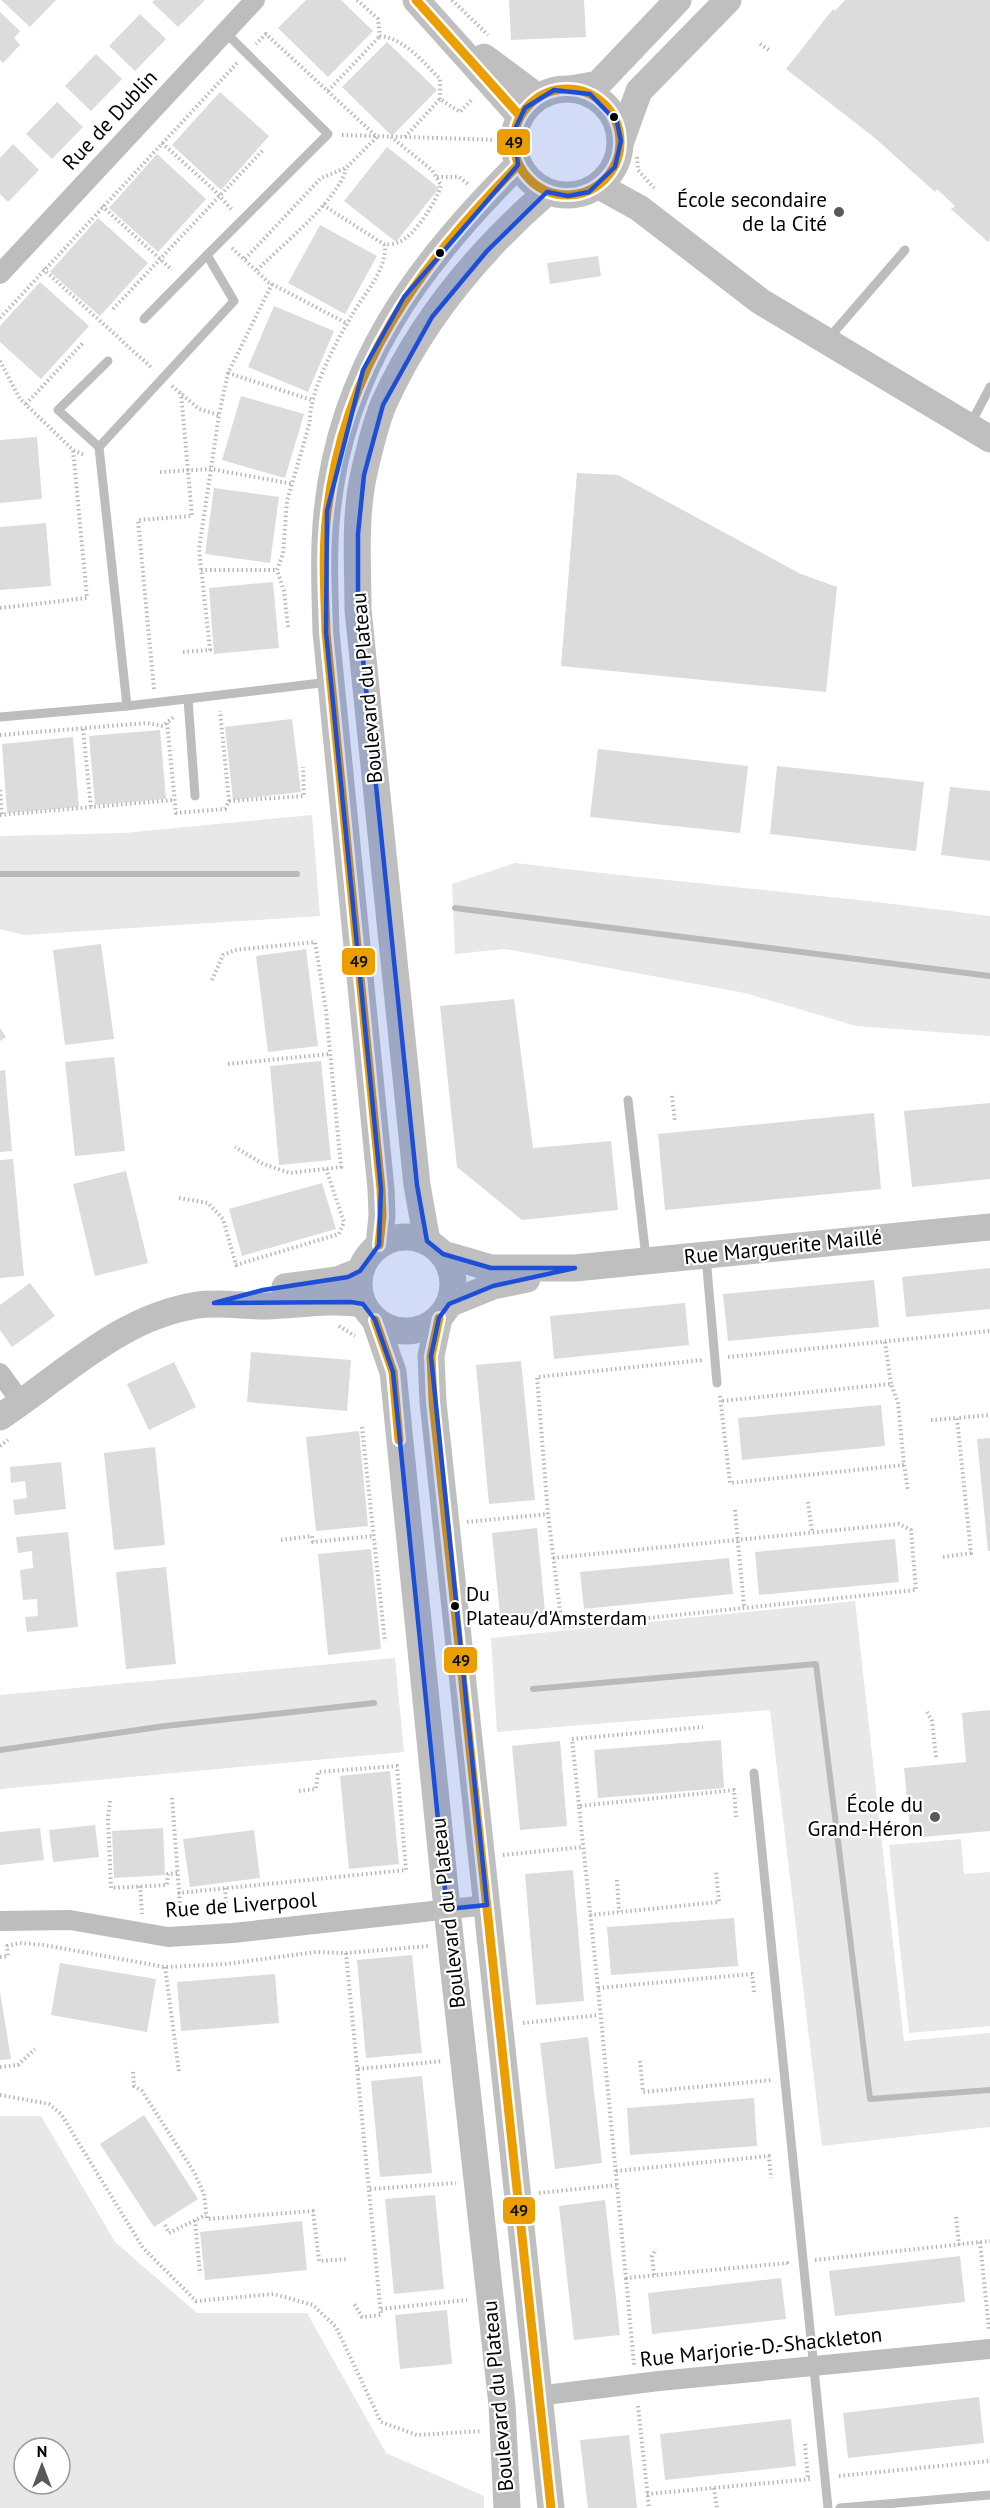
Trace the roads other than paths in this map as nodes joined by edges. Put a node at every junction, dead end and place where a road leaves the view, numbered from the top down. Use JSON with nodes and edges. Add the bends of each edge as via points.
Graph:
{"nodes":[{"id":1,"x":255,"y":0,"type":"edge"},
{"id":2,"x":416,"y":0,"type":"edge"},
{"id":3,"x":678,"y":0,"type":"edge"},
{"id":4,"x":728,"y":0,"type":"edge"},
{"id":5,"x":225,"y":32,"type":"junction"},
{"id":6,"x":571,"y":89,"type":"junction"},
{"id":7,"x":529,"y":106,"type":"junction"},
{"id":8,"x":618,"y":161,"type":"junction"},
{"id":9,"x":518,"y":165,"type":"junction"},
{"id":10,"x":547,"y":192,"type":"junction"},
{"id":11,"x":905,"y":250,"type":"dead end"},
{"id":12,"x":207,"y":255,"type":"junction"},
{"id":13,"x":0,"y":274,"type":"edge"},
{"id":14,"x":144,"y":319,"type":"dead end"},
{"id":15,"x":826,"y":341,"type":"junction"},
{"id":16,"x":108,"y":361,"type":"dead end"},
{"id":17,"x":990,"y":387,"type":"edge"},
{"id":18,"x":979,"y":433,"type":"edge"},
{"id":19,"x":99,"y":447,"type":"junction"},
{"id":20,"x":331,"y":682,"type":"junction"},
{"id":21,"x":188,"y":699,"type":"junction"},
{"id":22,"x":128,"y":706,"type":"junction"},
{"id":23,"x":0,"y":717,"type":"edge"},
{"id":24,"x":195,"y":796,"type":"dead end"},
{"id":25,"x":628,"y":1100,"type":"dead end"},
{"id":26,"x":990,"y":1227,"type":"edge"},
{"id":27,"x":379,"y":1245,"type":"junction"},
{"id":28,"x":435,"y":1248,"type":"junction"},
{"id":29,"x":706,"y":1255,"type":"junction"},
{"id":30,"x":646,"y":1261,"type":"junction"},
{"id":31,"x":575,"y":1268,"type":"junction"},
{"id":32,"x":360,"y":1271,"type":"junction"},
{"id":33,"x":214,"y":1304,"type":"junction"},
{"id":34,"x":444,"y":1311,"type":"junction"},
{"id":35,"x":365,"y":1321,"type":"junction"},
{"id":36,"x":0,"y":1373,"type":"edge"},
{"id":37,"x":717,"y":1383,"type":"road end"},
{"id":38,"x":12,"y":1418,"type":"edge"},
{"id":39,"x":753,"y":1773,"type":"dead end"},
{"id":40,"x":487,"y":1905,"type":"junction"},
{"id":41,"x":447,"y":1909,"type":"junction"},
{"id":42,"x":0,"y":1920,"type":"edge"},
{"id":43,"x":989,"y":2339,"type":"edge"},
{"id":44,"x":813,"y":2366,"type":"junction"},
{"id":45,"x":537,"y":2396,"type":"junction"},
{"id":46,"x":990,"y":2495,"type":"edge"},
{"id":47,"x":507,"y":2508,"type":"edge"},
{"id":48,"x":550,"y":2508,"type":"edge"},
{"id":49,"x":828,"y":2508,"type":"edge"},
{"id":50,"x":840,"y":2508,"type":"edge"}],
"edges":[{"from":1,"to":5,"type":"street","name":"Rue de Dublin"},
{"from":2,"to":7,"type":"main road","via":[[499,70]]},
{"from":3,"to":6,"type":"main road","via":[[598,84]]},
{"from":4,"to":8,"type":"main road","via":[[639,91]]},
{"from":5,"to":12,"type":"lane","via":[[328,134]]},
{"from":5,"to":13,"type":"street","name":"Rue de Dublin"},
{"from":6,"to":7,"type":"main road","via":[[554,90]]},
{"from":6,"to":8,"type":"main road","via":[[590,94],[606,105],[617,122]]},
{"from":7,"to":9,"type":"main road","via":[[514,140]]},
{"from":8,"to":10,"type":"main road","via":[[589,192],[568,196]]},
{"from":8,"to":15,"type":"main road","via":[[639,208],[760,301]]},
{"from":9,"to":10,"type":"main road","via":[[530,181]]},
{"from":9,"to":20,"type":"main road","name":"Boulevard du Plateau","via":[[469,217],[404,297],[363,370],[327,511],[325,621]]},
{"from":10,"to":28,"type":"main road","name":"Boulevard du Plateau","via":[[521,214],[432,317],[383,405],[364,475],[358,534],[358,610],[417,1185],[422,1225]]},
{"from":11,"to":15,"type":"lane"},
{"from":12,"to":14,"type":"lane"},
{"from":12,"to":19,"type":"lane","via":[[234,302]]},
{"from":15,"to":18,"type":"main road"},
{"from":16,"to":19,"type":"lane","via":[[58,410]]},
{"from":17,"to":18,"type":"lane"},
{"from":19,"to":22,"type":"lane"},
{"from":20,"to":21,"type":"lane"},
{"from":20,"to":27,"type":"main road","name":"Boulevard du Plateau","via":[[381,1189]]},
{"from":21,"to":22,"type":"lane"},
{"from":21,"to":24,"type":"lane"},
{"from":22,"to":23,"type":"lane"},
{"from":25,"to":30,"type":"lane"},
{"from":26,"to":29,"type":"main road","name":"Rue Marguerite Maillé"},
{"from":27,"to":28,"type":"main road","via":[[394,1238],[411,1237]]},
{"from":27,"to":32,"type":"main road","via":[[367,1256]]},
{"from":28,"to":31,"type":"main road","name":"Rue Marguerite Maillé","via":[[491,1268]]},
{"from":28,"to":34,"type":"main road","via":[[451,1270],[453,1287]]},
{"from":29,"to":30,"type":"main road","name":"Rue Marguerite Maillé"},
{"from":29,"to":37,"type":"lane"},
{"from":30,"to":31,"type":"main road","name":"Rue Marguerite Maillé"},
{"from":31,"to":34,"type":"main road","name":"Rue Marguerite Maillé","via":[[493,1286]]},
{"from":32,"to":33,"type":"main road","via":[[337,1280],[263,1290]]},
{"from":32,"to":35,"type":"main road","via":[[358,1282]]},
{"from":33,"to":35,"type":"main road","via":[[339,1301]]},
{"from":33,"to":38,"type":"main road","via":[[175,1309],[131,1326],[104,1342]]},
{"from":34,"to":35,"type":"main road","via":[[424,1328],[407,1332]]},
{"from":34,"to":40,"type":"main road","name":"Boulevard du Plateau","via":[[431,1356],[433,1402]]},
{"from":35,"to":41,"type":"main road","name":"Boulevard du Plateau","via":[[393,1372]]},
{"from":36,"to":38,"type":"street"},
{"from":39,"to":44,"type":"lane"},
{"from":40,"to":41,"type":"street","name":"Rue de Liverpool"},
{"from":40,"to":45,"type":"main road","name":"Boulevard du Plateau"},
{"from":41,"to":42,"type":"street","name":"Rue de Liverpool","via":[[168,1937],[70,1920]]},
{"from":41,"to":47,"type":"main road","name":"Boulevard du Plateau","via":[[503,2430]]},
{"from":43,"to":44,"type":"street","name":"Rue Marjorie-D.-Shackleton"},
{"from":44,"to":45,"type":"street","name":"Rue Marjorie-D.-Shackleton"},
{"from":44,"to":49,"type":"lane"},
{"from":45,"to":48,"type":"main road","name":"Boulevard du Plateau"},
{"from":46,"to":50,"type":"lane"}]}
